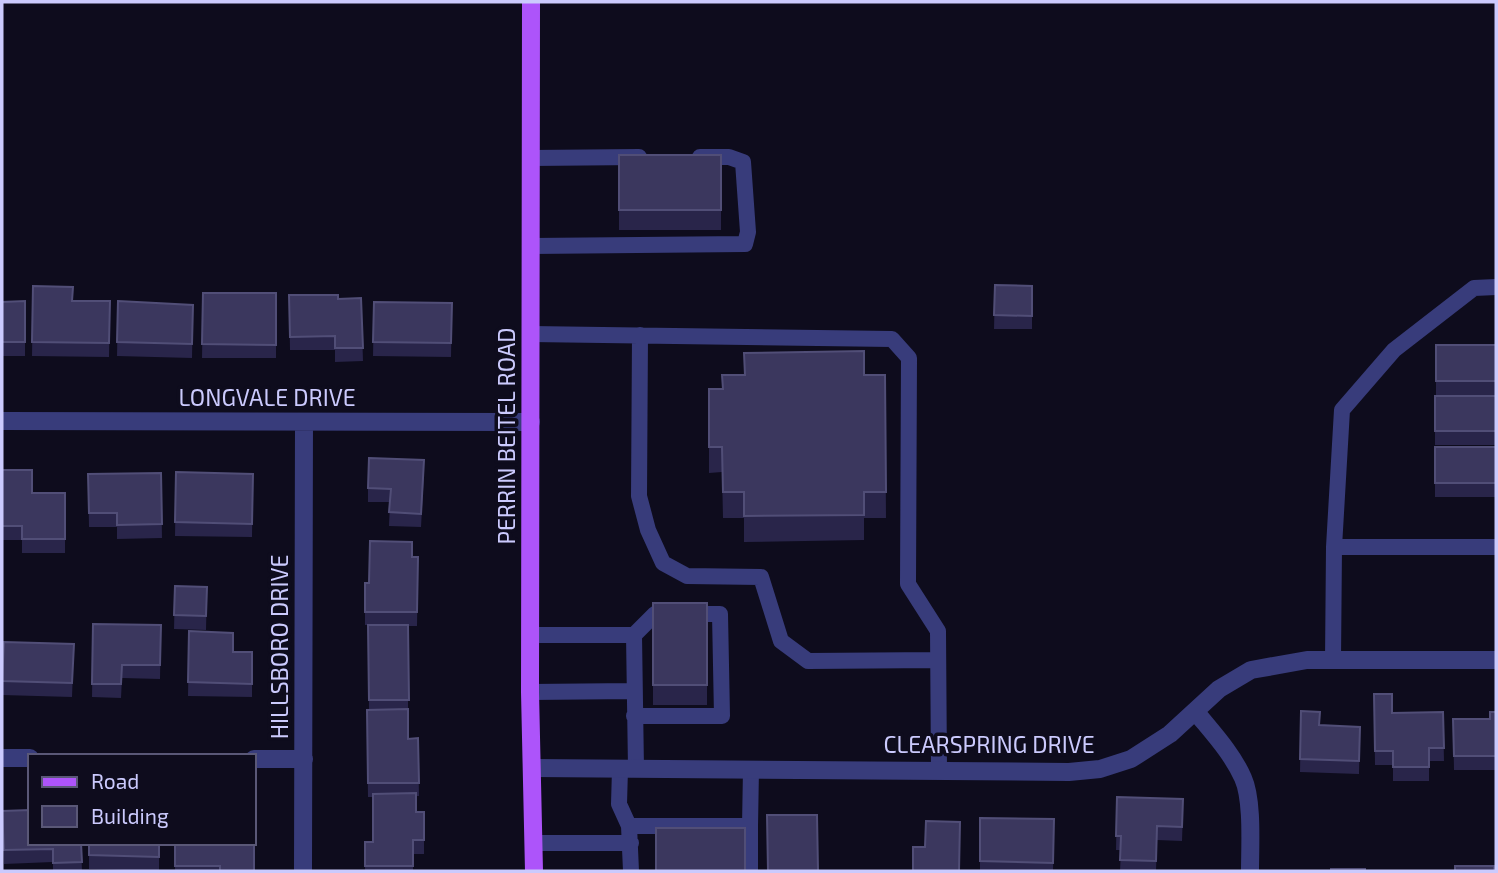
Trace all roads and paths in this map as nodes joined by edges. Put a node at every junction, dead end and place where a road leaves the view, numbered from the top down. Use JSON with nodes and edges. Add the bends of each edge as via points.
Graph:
{"nodes":[{"id":1,"x":531,"y":2,"type":"edge"},
{"id":2,"x":650,"y":157,"type":"edge"},
{"id":3,"x":690,"y":157,"type":"edge"},
{"id":4,"x":531,"y":158,"type":"junction"},
{"id":5,"x":531,"y":247,"type":"junction"},
{"id":6,"x":1496,"y":287,"type":"edge"},
{"id":7,"x":531,"y":334,"type":"junction"},
{"id":8,"x":640,"y":335,"type":"junction"},
{"id":9,"x":2,"y":421,"type":"edge"},
{"id":10,"x":304,"y":422,"type":"junction"},
{"id":11,"x":531,"y":422,"type":"junction"},
{"id":12,"x":1334,"y":547,"type":"junction"},
{"id":13,"x":1496,"y":547,"type":"edge"},
{"id":14,"x":530,"y":635,"type":"junction"},
{"id":15,"x":634,"y":635,"type":"junction"},
{"id":16,"x":937,"y":660,"type":"junction"},
{"id":17,"x":1333,"y":660,"type":"junction"},
{"id":18,"x":1496,"y":660,"type":"edge"},
{"id":19,"x":530,"y":691,"type":"junction"},
{"id":20,"x":634,"y":691,"type":"junction"},
{"id":21,"x":1195,"y":711,"type":"junction"},
{"id":22,"x":634,"y":716,"type":"junction"},
{"id":23,"x":2,"y":758,"type":"edge"},
{"id":24,"x":28,"y":758,"type":"edge"},
{"id":25,"x":256,"y":759,"type":"edge"},
{"id":26,"x":304,"y":759,"type":"junction"},
{"id":27,"x":533,"y":768,"type":"junction"},
{"id":28,"x":628,"y":769,"type":"junction"},
{"id":29,"x":751,"y":769,"type":"junction"},
{"id":30,"x":939,"y":769,"type":"junction"},
{"id":31,"x":629,"y":826,"type":"junction"},
{"id":32,"x":750,"y":826,"type":"junction"},
{"id":33,"x":534,"y":843,"type":"junction"},
{"id":34,"x":631,"y":843,"type":"junction"},
{"id":35,"x":303,"y":871,"type":"edge"},
{"id":36,"x":534,"y":871,"type":"edge"},
{"id":37,"x":631,"y":871,"type":"edge"},
{"id":38,"x":750,"y":871,"type":"edge"},
{"id":39,"x":1250,"y":871,"type":"edge"}],
"edges":[{"from":1,"to":4,"type":"main road","name":"PERRIN BEITEL ROAD"},
{"from":2,"to":4,"type":"lane"},
{"from":3,"to":5,"type":"lane","via":[[729,157],[743,162],[745,244]]},
{"from":4,"to":5,"type":"main road","name":"PERRIN BEITEL ROAD"},
{"from":5,"to":7,"type":"main road","name":"PERRIN BEITEL ROAD"},
{"from":6,"to":12,"type":"lane","via":[[1474,288],[1394,351],[1342,410]]},
{"from":7,"to":8,"type":"lane"},
{"from":7,"to":11,"type":"main road","name":"PERRIN BEITEL ROAD"},
{"from":8,"to":16,"type":"lane","via":[[639,496],[663,563],[687,576],[761,577],[781,640],[808,661]]},
{"from":8,"to":16,"type":"lane","via":[[892,339],[909,358],[908,584],[938,631]]},
{"from":9,"to":10,"type":"street","name":"LONGVALE DRIVE"},
{"from":10,"to":11,"type":"street","name":"LONGVALE DRIVE"},
{"from":10,"to":26,"type":"street","name":"HILLSBORO DRIVE"},
{"from":11,"to":14,"type":"main road","name":"PERRIN BEITEL ROAD"},
{"from":12,"to":13,"type":"lane"},
{"from":12,"to":17,"type":"lane"},
{"from":14,"to":15,"type":"lane"},
{"from":14,"to":19,"type":"main road","name":"PERRIN BEITEL ROAD"},
{"from":15,"to":20,"type":"lane"},
{"from":15,"to":22,"type":"lane","via":[[654,614],[720,614],[722,716]]},
{"from":16,"to":30,"type":"lane"},
{"from":17,"to":18,"type":"street","name":"CLEARSPRING DRIVE"},
{"from":17,"to":21,"type":"street","name":"CLEARSPRING DRIVE","via":[[1251,670],[1219,689]]},
{"from":19,"to":20,"type":"lane"},
{"from":19,"to":27,"type":"main road","name":"PERRIN BEITEL ROAD"},
{"from":20,"to":22,"type":"lane"},
{"from":21,"to":30,"type":"street","name":"CLEARSPRING DRIVE","via":[[1170,734],[1130,759],[1100,769]]},
{"from":21,"to":39,"type":"street","via":[[1244,781]]},
{"from":22,"to":28,"type":"lane"},
{"from":23,"to":24,"type":"street"},
{"from":25,"to":26,"type":"street"},
{"from":26,"to":35,"type":"street","name":"HILLSBORO DRIVE"},
{"from":27,"to":28,"type":"street","name":"CLEARSPRING DRIVE"},
{"from":27,"to":33,"type":"main road","name":"PERRIN BEITEL ROAD"},
{"from":28,"to":29,"type":"street","name":"CLEARSPRING DRIVE"},
{"from":28,"to":31,"type":"lane","via":[[619,804]]},
{"from":29,"to":30,"type":"street","name":"CLEARSPRING DRIVE"},
{"from":29,"to":32,"type":"lane"},
{"from":31,"to":32,"type":"lane"},
{"from":31,"to":34,"type":"lane"},
{"from":32,"to":38,"type":"lane"},
{"from":33,"to":34,"type":"lane"},
{"from":33,"to":36,"type":"main road","name":"PERRIN BEITEL ROAD"},
{"from":34,"to":37,"type":"lane"}]}
